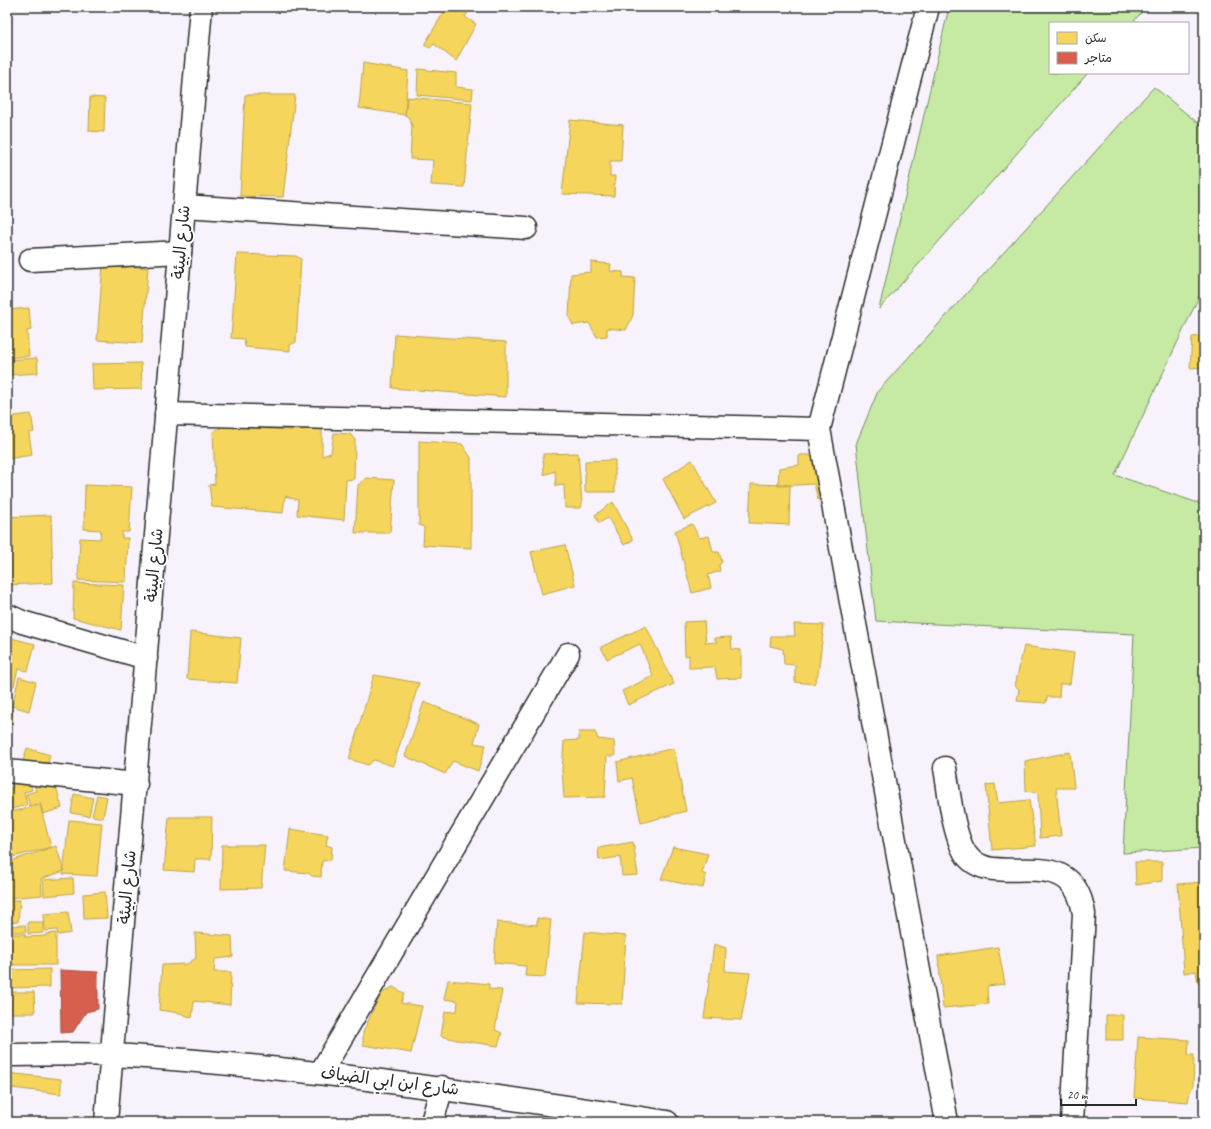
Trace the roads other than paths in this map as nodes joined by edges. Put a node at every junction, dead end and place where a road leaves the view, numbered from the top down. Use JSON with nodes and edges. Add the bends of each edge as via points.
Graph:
{"nodes":[{"id":1,"x":200,"y":7,"type":"edge"},
{"id":2,"x":928,"y":7,"type":"edge"},
{"id":3,"x":184,"y":206,"type":"junction"},
{"id":4,"x":526,"y":228,"type":"dead end"},
{"id":5,"x":180,"y":252,"type":"junction"},
{"id":6,"x":30,"y":260,"type":"dead end"},
{"id":7,"x":166,"y":414,"type":"junction"},
{"id":8,"x":819,"y":429,"type":"junction"},
{"id":9,"x":7,"y":615,"type":"edge"},
{"id":10,"x":568,"y":654,"type":"dead end"},
{"id":11,"x":146,"y":658,"type":"junction"},
{"id":12,"x":945,"y":768,"type":"dead end"},
{"id":13,"x":7,"y":771,"type":"edge"},
{"id":14,"x":136,"y":784,"type":"junction"},
{"id":15,"x":7,"y":1055,"type":"edge"},
{"id":16,"x":112,"y":1055,"type":"junction"},
{"id":17,"x":321,"y":1072,"type":"junction"},
{"id":18,"x":442,"y":1087,"type":"junction"},
{"id":19,"x":106,"y":1122,"type":"edge"},
{"id":20,"x":432,"y":1122,"type":"edge"},
{"id":21,"x":667,"y":1122,"type":"edge"},
{"id":22,"x":947,"y":1122,"type":"edge"},
{"id":23,"x":1072,"y":1122,"type":"edge"}],
"edges":[{"from":1,"to":3,"type":"street","name":"شارع البيئة"},
{"from":2,"to":8,"type":"street"},
{"from":3,"to":4,"type":"street"},
{"from":3,"to":5,"type":"street","name":"شارع البيئة"},
{"from":5,"to":6,"type":"street"},
{"from":5,"to":7,"type":"street","name":"شارع البيئة"},
{"from":7,"to":8,"type":"street"},
{"from":7,"to":11,"type":"street","name":"شارع البيئة"},
{"from":8,"to":22,"type":"street"},
{"from":9,"to":11,"type":"street","via":[[22,622]]},
{"from":10,"to":17,"type":"street"},
{"from":11,"to":14,"type":"street","name":"شارع البيئة"},
{"from":12,"to":23,"type":"street","via":[[958,839],[975,864],[988,869],[1040,870],[1061,875],[1075,888],[1082,900],[1084,914]]},
{"from":13,"to":14,"type":"street"},
{"from":14,"to":16,"type":"street","name":"شارع البيئة"},
{"from":15,"to":16,"type":"street","name":"شارع ابن ابي الضياف"},
{"from":16,"to":17,"type":"street","name":"شارع ابن ابي الضياف"},
{"from":16,"to":19,"type":"street","name":"شارع البيئة"},
{"from":17,"to":18,"type":"street","name":"شارع ابن ابي الضياف"},
{"from":18,"to":20,"type":"street"},
{"from":18,"to":21,"type":"street","name":"شارع ابن ابي الضياف"}]}
